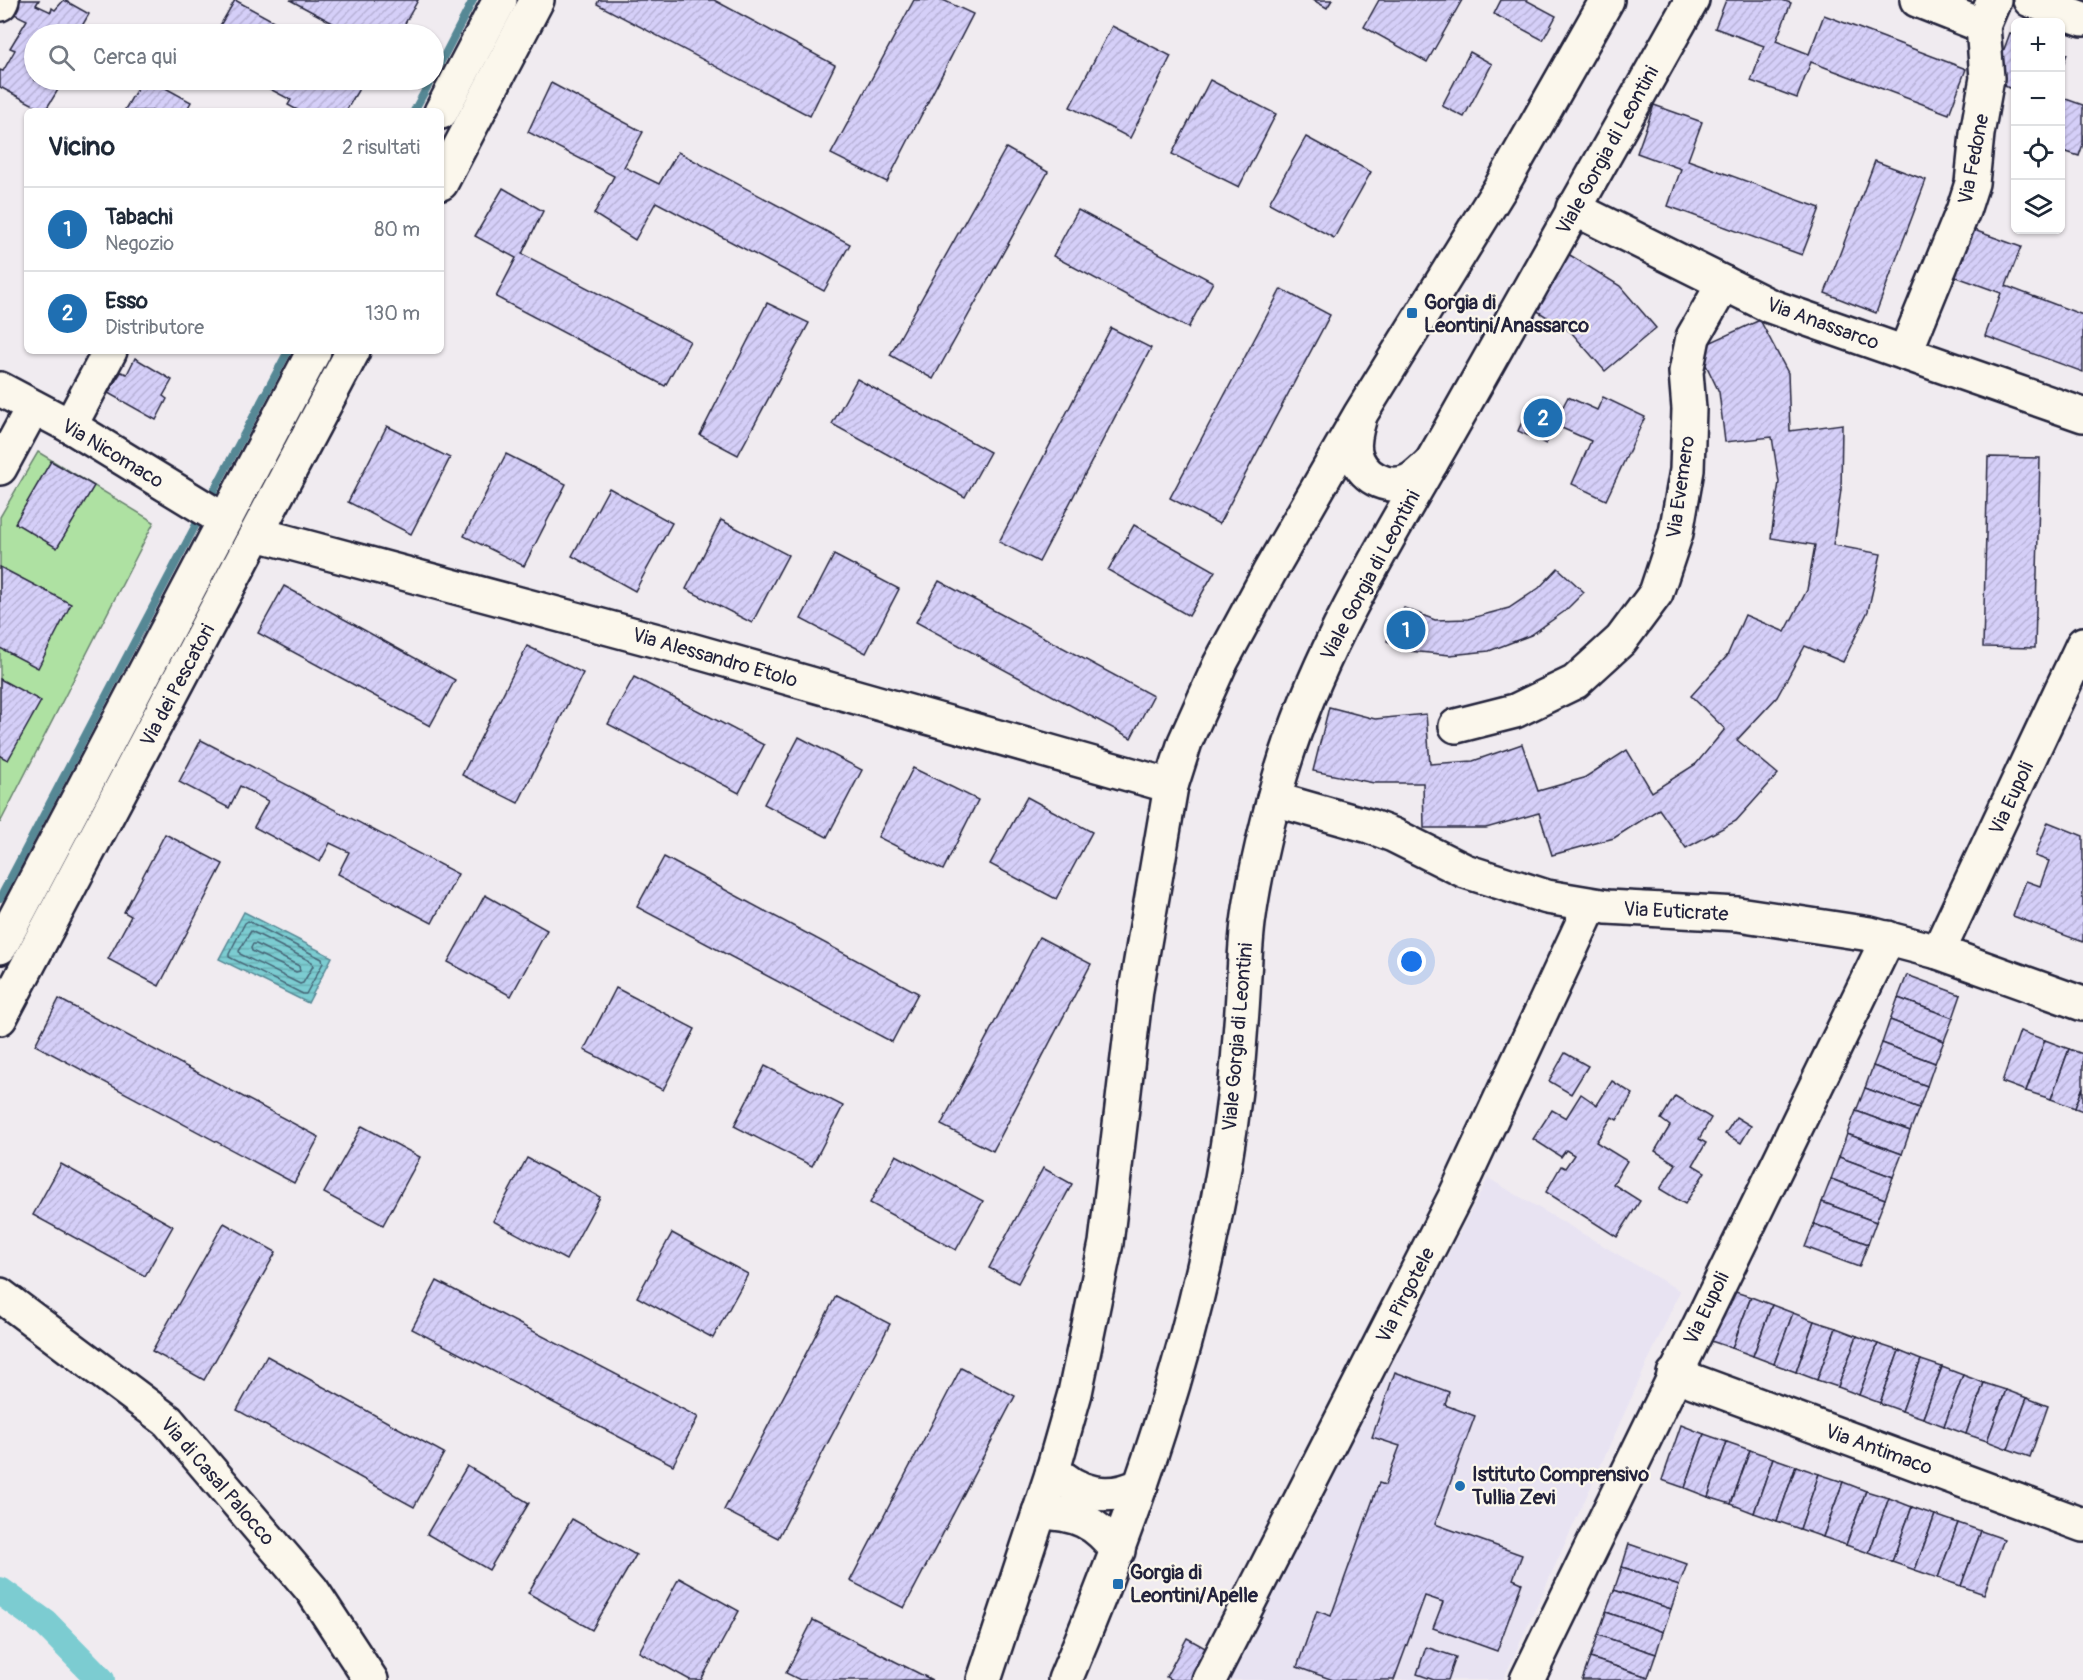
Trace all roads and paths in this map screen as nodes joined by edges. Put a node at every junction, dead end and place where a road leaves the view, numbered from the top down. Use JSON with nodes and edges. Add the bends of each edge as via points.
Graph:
{"nodes":[{"id":1,"x":2,"y":0,"type":"edge"},
{"id":2,"x":500,"y":0,"type":"edge"},
{"id":3,"x":537,"y":0,"type":"edge"},
{"id":4,"x":1607,"y":0,"type":"edge"},
{"id":5,"x":1692,"y":0,"type":"edge"},
{"id":6,"x":2030,"y":0,"type":"edge"},
{"id":7,"x":1932,"y":2,"type":"edge"},
{"id":8,"x":0,"y":4,"type":"edge"},
{"id":9,"x":1988,"y":13,"type":"edge"},
{"id":10,"x":2083,"y":19,"type":"edge"},
{"id":11,"x":443,"y":108,"type":"edge"},
{"id":12,"x":444,"y":177,"type":"edge"},
{"id":13,"x":1574,"y":208,"type":"junction"},
{"id":14,"x":1724,"y":283,"type":"junction"},
{"id":15,"x":1905,"y":353,"type":"junction"},
{"id":16,"x":108,"y":354,"type":"edge"},
{"id":17,"x":312,"y":354,"type":"edge"},
{"id":18,"x":351,"y":354,"type":"edge"},
{"id":19,"x":0,"y":389,"type":"edge"},
{"id":20,"x":33,"y":407,"type":"junction"},
{"id":21,"x":1360,"y":415,"type":"junction"},
{"id":22,"x":2083,"y":415,"type":"edge"},
{"id":23,"x":70,"y":426,"type":"junction"},
{"id":24,"x":1432,"y":461,"type":"junction"},
{"id":25,"x":0,"y":468,"type":"edge"},
{"id":26,"x":1306,"y":510,"type":"junction"},
{"id":27,"x":211,"y":512,"type":"junction"},
{"id":28,"x":257,"y":534,"type":"junction"},
{"id":29,"x":1381,"y":549,"type":"junction"},
{"id":30,"x":2083,"y":644,"type":"edge"},
{"id":31,"x":1456,"y":726,"type":"dead end"},
{"id":32,"x":1171,"y":786,"type":"junction"},
{"id":33,"x":1274,"y":799,"type":"junction"},
{"id":34,"x":1591,"y":905,"type":"junction"},
{"id":35,"x":1888,"y":938,"type":"junction"},
{"id":36,"x":0,"y":947,"type":"edge"},
{"id":37,"x":1938,"y":952,"type":"junction"},
{"id":38,"x":2083,"y":1004,"type":"edge"},
{"id":39,"x":0,"y":1018,"type":"edge"},
{"id":40,"x":0,"y":1295,"type":"edge"},
{"id":41,"x":1674,"y":1374,"type":"junction"},
{"id":42,"x":1053,"y":1469,"type":"junction"},
{"id":43,"x":1141,"y":1485,"type":"junction"},
{"id":44,"x":1039,"y":1512,"type":"junction"},
{"id":45,"x":2083,"y":1525,"type":"edge"},
{"id":46,"x":1118,"y":1551,"type":"junction"},
{"id":47,"x":312,"y":1590,"type":"junction"},
{"id":48,"x":1068,"y":1679,"type":"edge"},
{"id":49,"x":355,"y":1680,"type":"edge"},
{"id":50,"x":371,"y":1680,"type":"edge"},
{"id":51,"x":984,"y":1680,"type":"edge"},
{"id":52,"x":1209,"y":1680,"type":"edge"},
{"id":53,"x":1527,"y":1680,"type":"edge"}],
"edges":[{"from":1,"to":8,"type":"street"},
{"from":2,"to":11,"type":"street"},
{"from":3,"to":12,"type":"street"},
{"from":4,"to":21,"type":"street","via":[[1502,185]]},
{"from":5,"to":13,"type":"street","name":"Viale Gorgia di Leontini"},
{"from":6,"to":10,"type":"street"},
{"from":7,"to":9,"type":"street"},
{"from":9,"to":15,"type":"street","name":"Via Fedone","via":[[1988,78],[1972,183]]},
{"from":13,"to":14,"type":"street","name":"Via Anassarco"},
{"from":13,"to":24,"type":"street","name":"Viale Gorgia di Leontini"},
{"from":14,"to":15,"type":"street","name":"Via Anassarco","via":[[1770,306]]},
{"from":14,"to":31,"type":"street","name":"Via Evemero","via":[[1694,337],[1686,372],[1687,470],[1676,533],[1656,593],[1621,640],[1575,682],[1515,711]]},
{"from":15,"to":22,"type":"street","name":"Via Anassarco"},
{"from":16,"to":23,"type":"street"},
{"from":17,"to":27,"type":"street","name":"Via dei Pescatori"},
{"from":18,"to":28,"type":"street","name":"Via dei Pescatori"},
{"from":19,"to":20,"type":"street","name":"Via Nicomaco"},
{"from":20,"to":23,"type":"street","name":"Via Nicomaco"},
{"from":20,"to":25,"type":"street"},
{"from":21,"to":24,"type":"street","via":[[1355,453],[1372,478],[1399,484],[1412,479]]},
{"from":21,"to":26,"type":"street"},
{"from":23,"to":27,"type":"street","name":"Via Nicomaco"},
{"from":24,"to":29,"type":"street","name":"Viale Gorgia di Leontini"},
{"from":26,"to":29,"type":"street","via":[[1320,495],[1342,486],[1359,488],[1375,498],[1383,514]]},
{"from":26,"to":32,"type":"street","via":[[1220,664],[1188,735]]},
{"from":27,"to":36,"type":"street","name":"Via dei Pescatori"},
{"from":28,"to":32,"type":"street","name":"Via Alessandro Etolo","via":[[669,644]]},
{"from":28,"to":39,"type":"street","name":"Via dei Pescatori"},
{"from":29,"to":33,"type":"street","name":"Viale Gorgia di Leontini","via":[[1328,648]]},
{"from":30,"to":37,"type":"street","name":"Via Eupoli"},
{"from":32,"to":42,"type":"street","via":[[1136,990],[1105,1252],[1075,1393]]},
{"from":33,"to":34,"type":"street","name":"Via Euticrate","via":[[1375,828],[1484,877],[1547,897]]},
{"from":33,"to":43,"type":"street","name":"Viale Gorgia di Leontini","via":[[1248,923],[1241,1027],[1223,1171],[1180,1362]]},
{"from":34,"to":35,"type":"street","name":"Via Euticrate","via":[[1738,914]]},
{"from":34,"to":52,"type":"street","name":"Via Pirgotele","via":[[1455,1197]]},
{"from":35,"to":37,"type":"street","name":"Via Euticrate"},
{"from":35,"to":41,"type":"street","name":"Via Eupoli"},
{"from":37,"to":38,"type":"street","name":"Via Euticrate"},
{"from":40,"to":47,"type":"street","name":"Via di Casal Palocco","via":[[168,1421]]},
{"from":41,"to":45,"type":"street","name":"Via Antimaco"},
{"from":41,"to":53,"type":"street","name":"Via Eupoli"},
{"from":42,"to":43,"type":"street","via":[[1071,1484],[1101,1494],[1117,1495]]},
{"from":42,"to":44,"type":"street"},
{"from":43,"to":46,"type":"street","name":"Viale Gorgia di Leontini"},
{"from":44,"to":46,"type":"street","via":[[1062,1513],[1085,1521],[1104,1534]]},
{"from":44,"to":51,"type":"street"},
{"from":46,"to":48,"type":"street","name":"Viale Gorgia di Leontini"},
{"from":47,"to":49,"type":"street","name":"Via di Casal Palocco"},
{"from":47,"to":50,"type":"street","name":"Via di Casal Palocco"}]}
